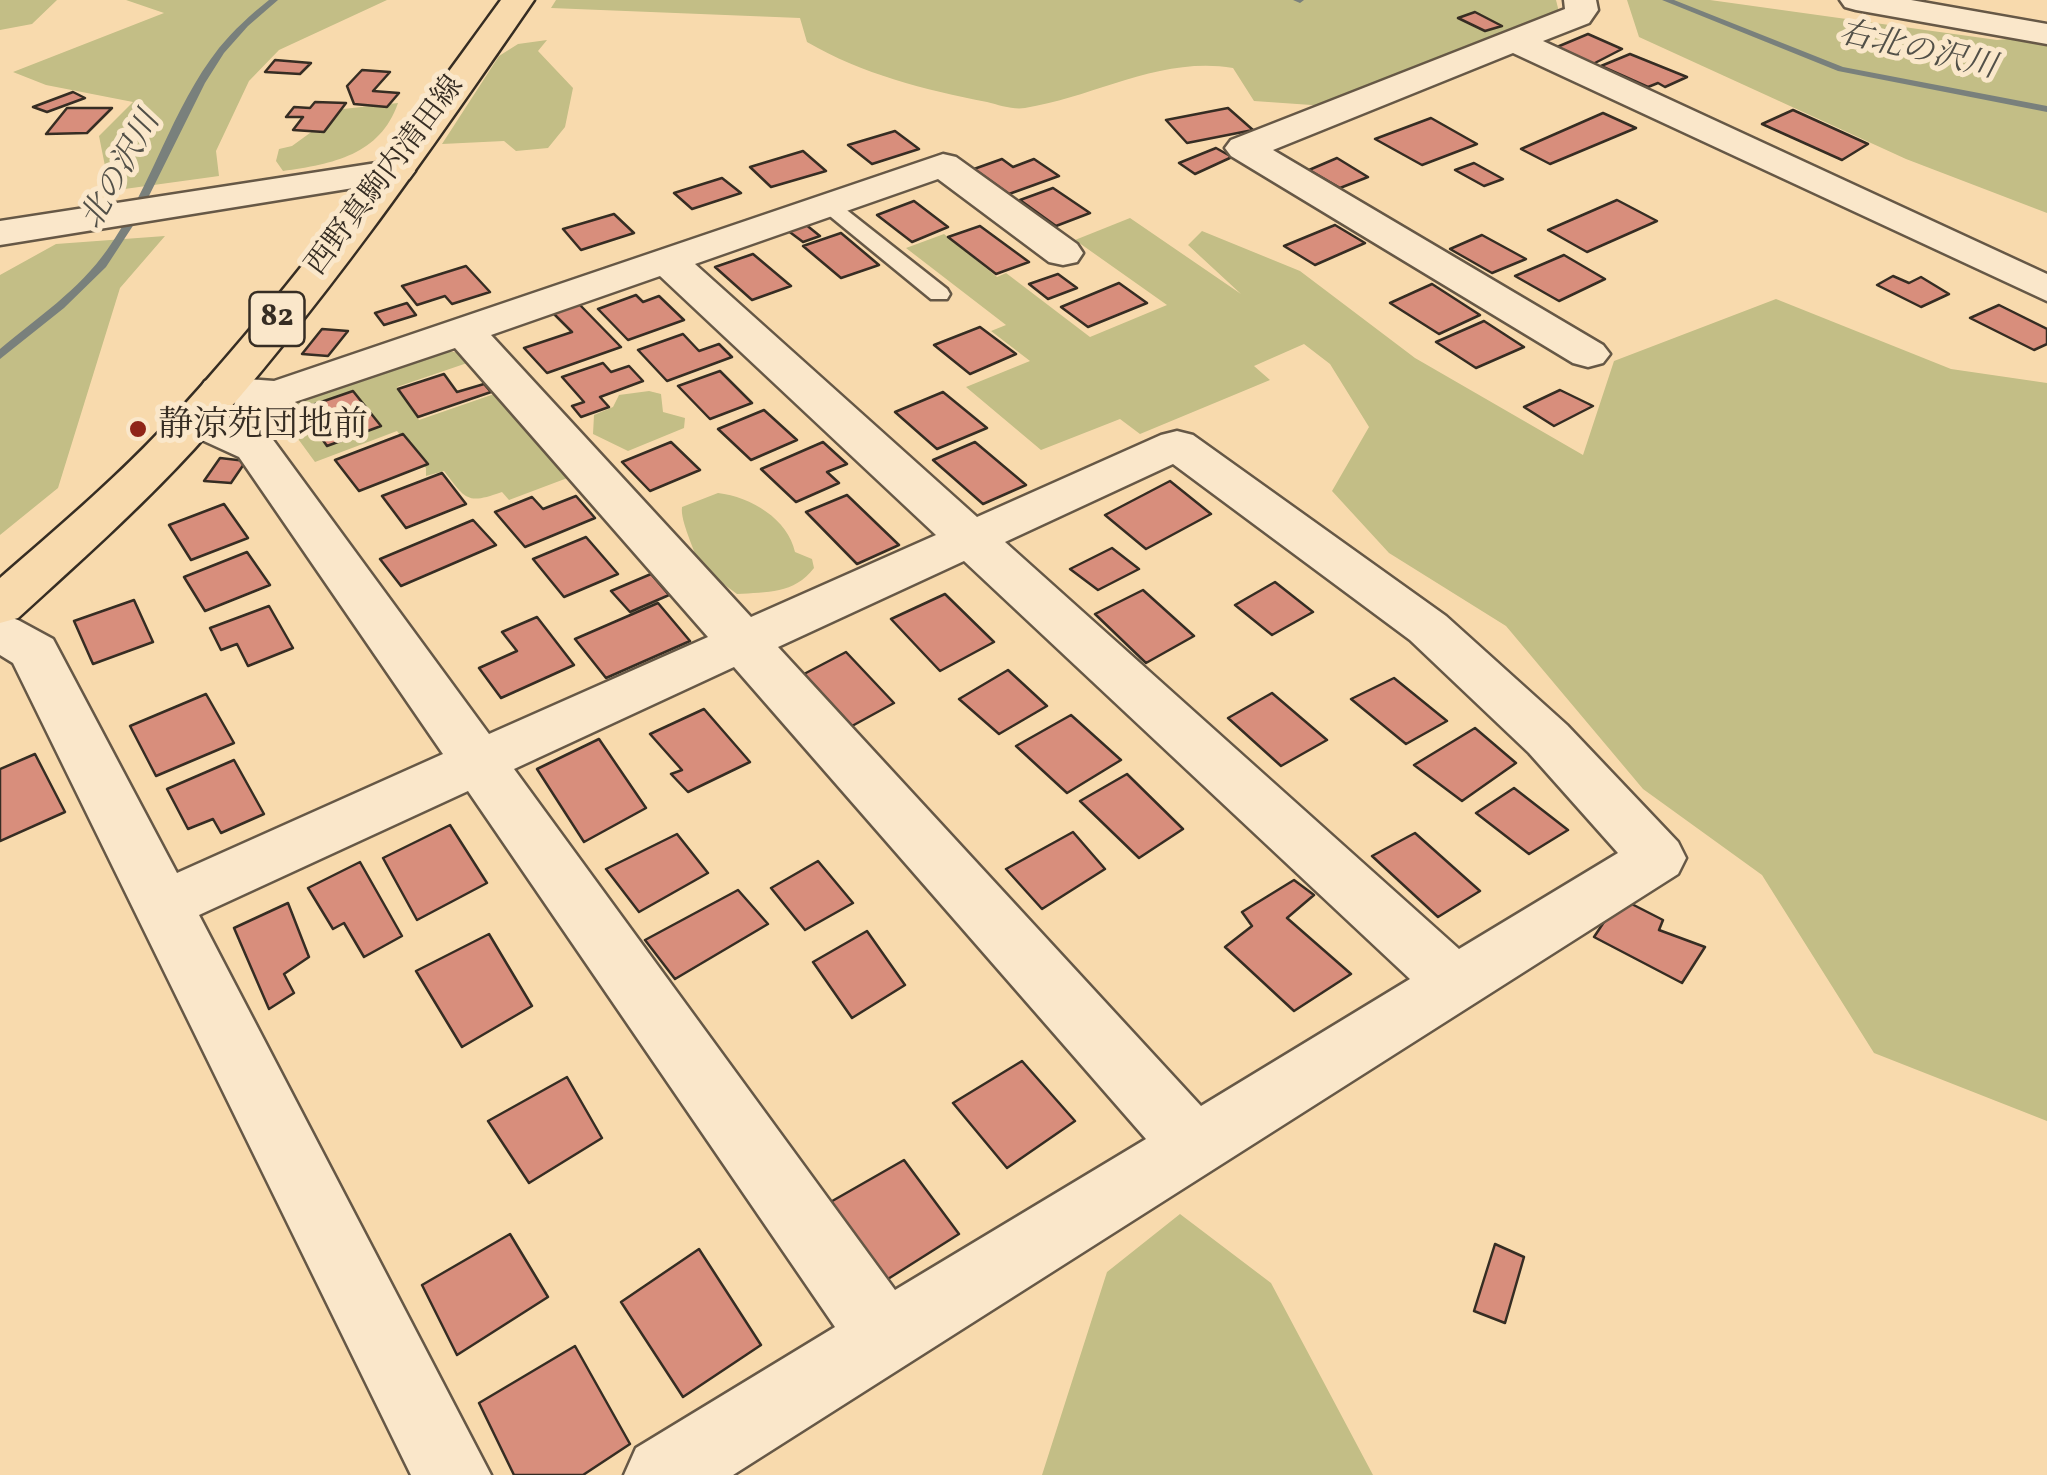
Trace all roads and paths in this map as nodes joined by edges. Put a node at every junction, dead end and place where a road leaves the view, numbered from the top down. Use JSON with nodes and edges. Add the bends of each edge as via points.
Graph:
{"nodes":[{"id":1,"x":518,"y":0,"type":"edge"},
{"id":2,"x":1856,"y":0,"type":"edge"},
{"id":3,"x":1581,"y":5,"type":"edge"},
{"id":4,"x":2047,"y":34,"type":"edge"},
{"id":5,"x":1514,"y":41,"type":"junction"},
{"id":6,"x":396,"y":171,"type":"junction"},
{"id":7,"x":827,"y":204,"type":"junction"},
{"id":8,"x":0,"y":232,"type":"edge"},
{"id":9,"x":1063,"y":253,"type":"dead end"},
{"id":10,"x":664,"y":259,"type":"junction"},
{"id":11,"x":2047,"y":289,"type":"edge"},
{"id":12,"x":939,"y":294,"type":"dead end"},
{"id":13,"x":462,"y":330,"type":"junction"},
{"id":14,"x":1588,"y":354,"type":"dead end"},
{"id":15,"x":208,"y":405,"type":"junction"},
{"id":16,"x":971,"y":538,"type":"junction"},
{"id":17,"x":0,"y":606,"type":"edge"},
{"id":18,"x":0,"y":632,"type":"edge"},
{"id":19,"x":742,"y":642,"type":"junction"},
{"id":20,"x":478,"y":761,"type":"junction"},
{"id":21,"x":163,"y":905,"type":"junction"},
{"id":22,"x":1455,"y":983,"type":"junction"},
{"id":23,"x":1193,"y":1144,"type":"junction"},
{"id":24,"x":884,"y":1335,"type":"junction"},
{"id":25,"x":452,"y":1475,"type":"edge"},
{"id":26,"x":663,"y":1475,"type":"edge"}],
"edges":[{"from":1,"to":6,"type":"main road","name":"西野真駒内清田線","number":"82"},
{"from":2,"to":4,"type":"street"},
{"from":3,"to":5,"type":"street"},
{"from":5,"to":11,"type":"street"},
{"from":5,"to":14,"type":"street","via":[[1244,148]]},
{"from":6,"to":8,"type":"street"},
{"from":6,"to":15,"type":"main road","name":"西野真駒内清田線","number":"82"},
{"from":7,"to":9,"type":"street","via":[[943,165]]},
{"from":7,"to":10,"type":"street"},
{"from":7,"to":12,"type":"lane"},
{"from":10,"to":13,"type":"street"},
{"from":10,"to":16,"type":"street"},
{"from":13,"to":15,"type":"street","via":[[277,394]]},
{"from":13,"to":19,"type":"street"},
{"from":15,"to":17,"type":"main road","name":"西野真駒内清田線","number":"82","via":[[118,499]]},
{"from":15,"to":20,"type":"street","via":[[255,447]]},
{"from":16,"to":19,"type":"street"},
{"from":16,"to":22,"type":"street"},
{"from":16,"to":22,"type":"street","via":[[1177,445],[1428,628],[1548,739],[1657,858]]},
{"from":18,"to":21,"type":"street","via":[[34,652]]},
{"from":19,"to":20,"type":"street"},
{"from":19,"to":23,"type":"street"},
{"from":20,"to":21,"type":"street"},
{"from":20,"to":24,"type":"street"},
{"from":21,"to":25,"type":"street"},
{"from":22,"to":23,"type":"street"},
{"from":23,"to":24,"type":"street"},
{"from":24,"to":26,"type":"street"}]}
